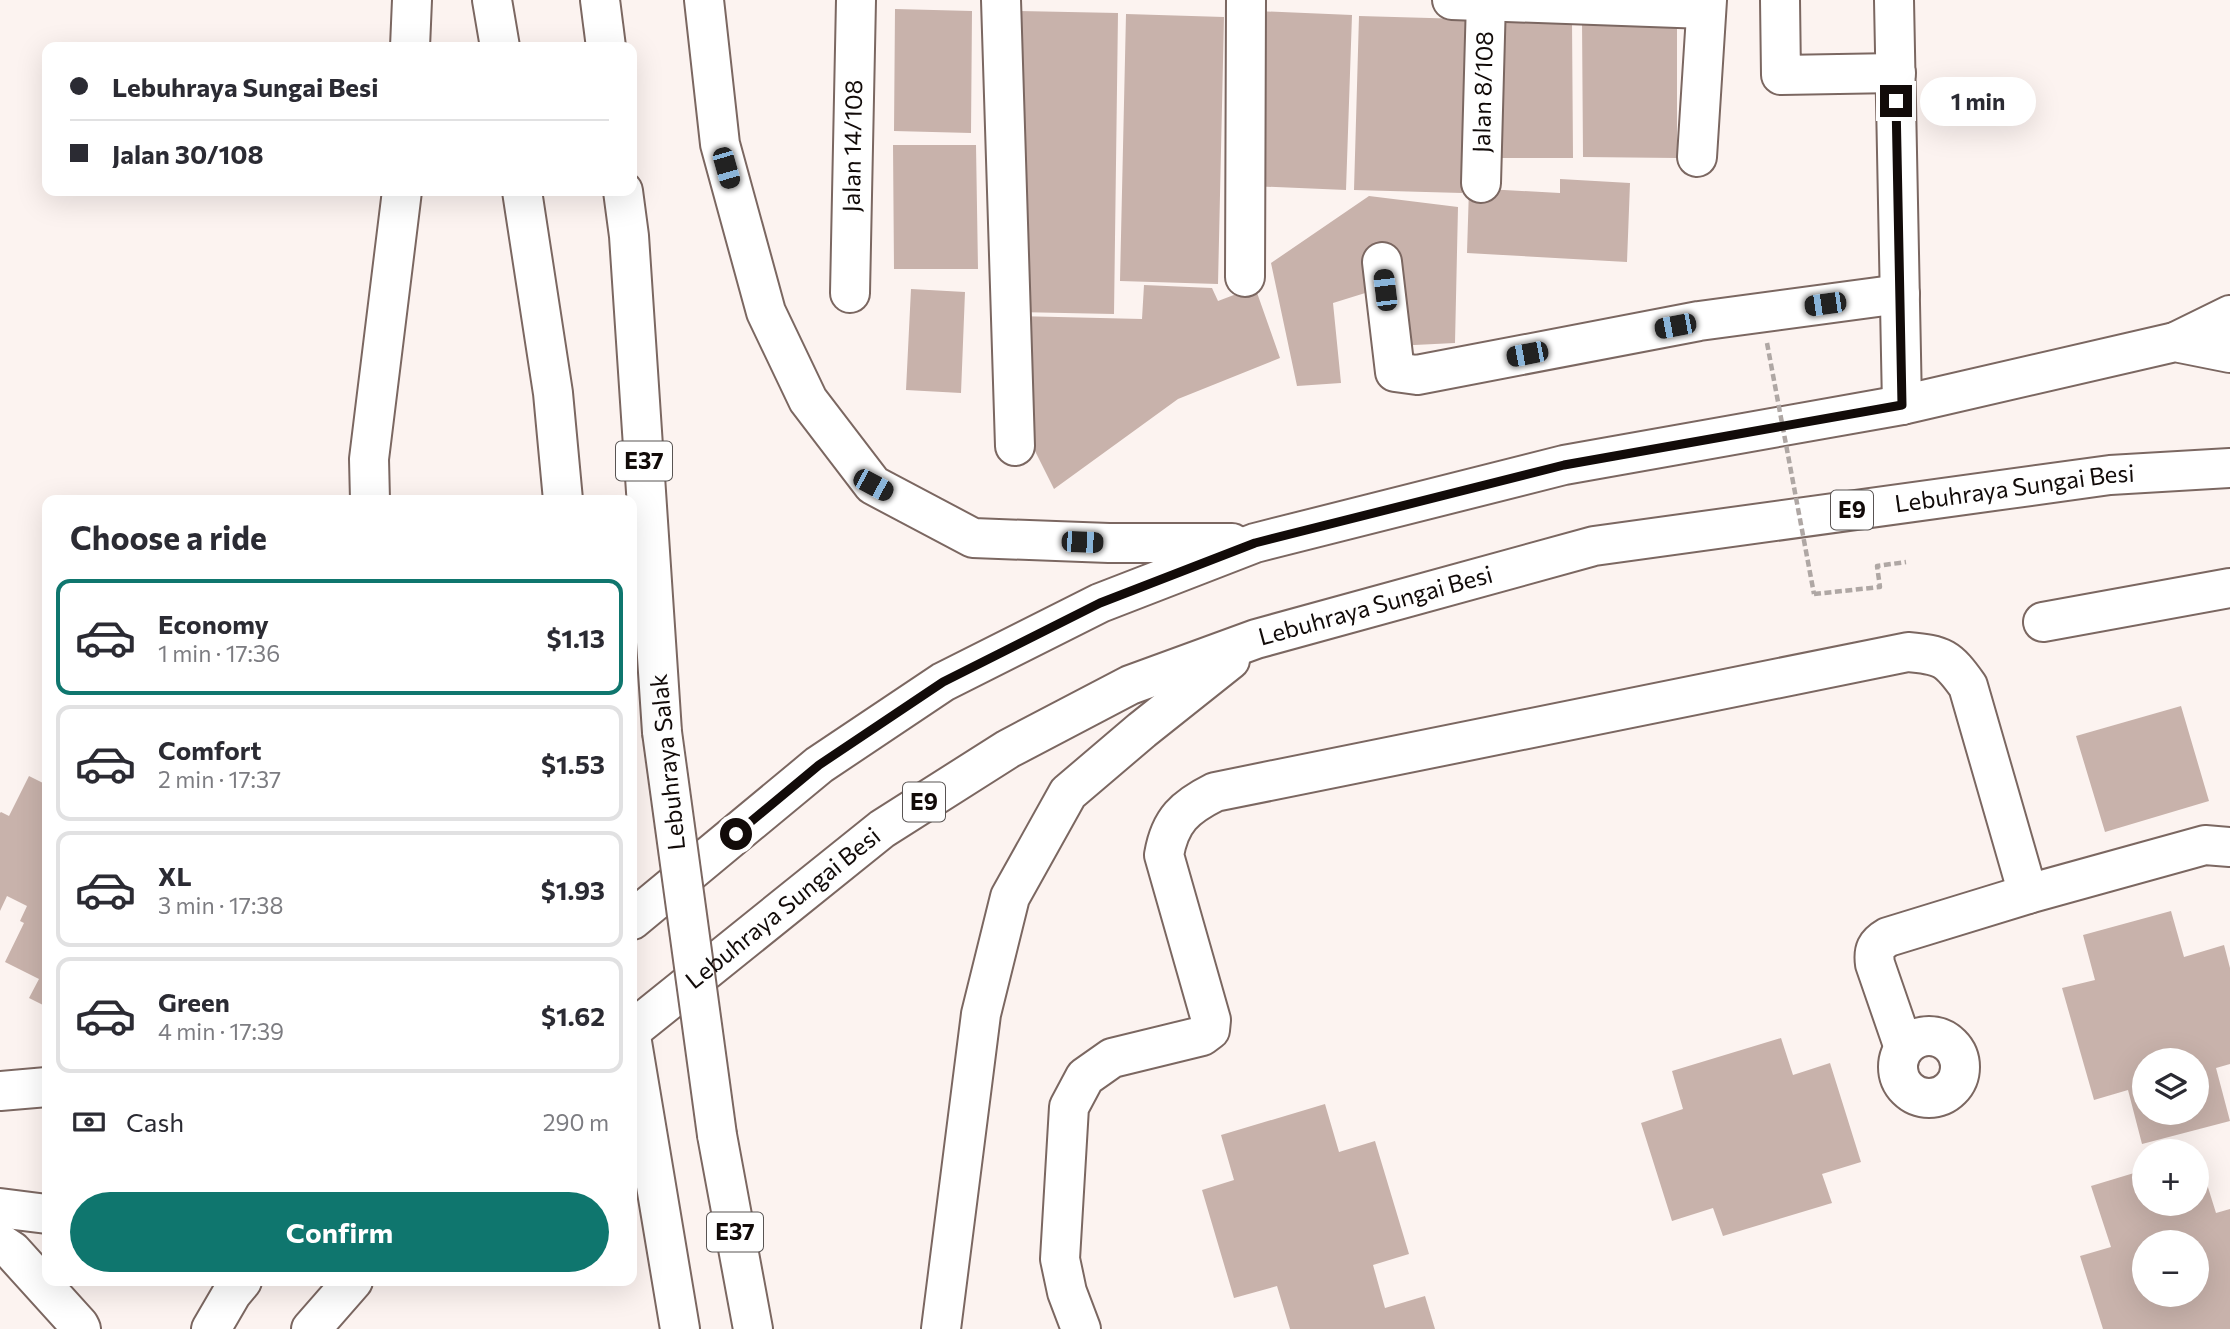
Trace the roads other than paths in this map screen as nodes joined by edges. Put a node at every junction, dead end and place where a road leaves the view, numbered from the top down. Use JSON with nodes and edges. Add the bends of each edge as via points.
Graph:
{"nodes":[{"id":1,"x":412,"y":0,"type":"edge"},
{"id":2,"x":492,"y":0,"type":"edge"},
{"id":3,"x":600,"y":0,"type":"edge"},
{"id":4,"x":704,"y":0,"type":"edge"},
{"id":5,"x":856,"y":0,"type":"edge"},
{"id":6,"x":1001,"y":0,"type":"edge"},
{"id":7,"x":1246,"y":0,"type":"edge"},
{"id":8,"x":1780,"y":0,"type":"edge"},
{"id":9,"x":1894,"y":0,"type":"edge"},
{"id":10,"x":1475,"y":1,"type":"edge"},
{"id":11,"x":1706,"y":4,"type":"edge"},
{"id":12,"x":410,"y":42,"type":"edge"},
{"id":13,"x":499,"y":42,"type":"edge"},
{"id":14,"x":605,"y":42,"type":"edge"},
{"id":15,"x":1896,"y":73,"type":"junction"},
{"id":16,"x":1697,"y":157,"type":"dead end"},
{"id":17,"x":1481,"y":183,"type":"dead end"},
{"id":18,"x":401,"y":196,"type":"edge"},
{"id":19,"x":523,"y":196,"type":"edge"},
{"id":20,"x":624,"y":196,"type":"edge"},
{"id":21,"x":1382,"y":262,"type":"dead end"},
{"id":22,"x":1245,"y":277,"type":"dead end"},
{"id":23,"x":850,"y":293,"type":"dead end"},
{"id":24,"x":1900,"y":294,"type":"junction"},
{"id":25,"x":2230,"y":315,"type":"edge"},
{"id":26,"x":2175,"y":342,"type":"junction"},
{"id":27,"x":2230,"y":353,"type":"edge"},
{"id":28,"x":1902,"y":405,"type":"junction"},
{"id":29,"x":1015,"y":446,"type":"dead end"},
{"id":30,"x":2230,"y":468,"type":"edge"},
{"id":31,"x":370,"y":495,"type":"edge"},
{"id":32,"x":563,"y":495,"type":"edge"},
{"id":33,"x":1255,"y":543,"type":"junction"},
{"id":34,"x":2230,"y":588,"type":"edge"},
{"id":35,"x":2043,"y":622,"type":"dead end"},
{"id":36,"x":1256,"y":639,"type":"junction"},
{"id":37,"x":2230,"y":847,"type":"edge"},
{"id":38,"x":2028,"y":894,"type":"junction"},
{"id":39,"x":637,"y":916,"type":"edge"},
{"id":40,"x":637,"y":1026,"type":"edge"},
{"id":41,"x":1904,"y":1048,"type":"dead end"},
{"id":42,"x":637,"y":1074,"type":"edge"},
{"id":43,"x":42,"y":1087,"type":"edge"},
{"id":44,"x":0,"y":1091,"type":"edge"},
{"id":45,"x":0,"y":1208,"type":"edge"},
{"id":46,"x":42,"y":1213,"type":"edge"},
{"id":47,"x":0,"y":1243,"type":"edge"},
{"id":48,"x":42,"y":1284,"type":"edge"},
{"id":49,"x":44,"y":1286,"type":"edge"},
{"id":50,"x":238,"y":1286,"type":"edge"},
{"id":51,"x":349,"y":1286,"type":"edge"},
{"id":52,"x":80,"y":1329,"type":"edge"},
{"id":53,"x":211,"y":1329,"type":"edge"},
{"id":54,"x":311,"y":1329,"type":"edge"},
{"id":55,"x":680,"y":1329,"type":"edge"},
{"id":56,"x":753,"y":1329,"type":"edge"},
{"id":57,"x":941,"y":1329,"type":"edge"},
{"id":58,"x":1082,"y":1329,"type":"edge"}],
"edges":[{"from":1,"to":12,"type":"main road"},
{"from":2,"to":13,"type":"main road"},
{"from":3,"to":14,"type":"main road"},
{"from":4,"to":33,"type":"main road","via":[[720,144],[766,312],[808,400],[873,485],[974,538]]},
{"from":5,"to":23,"type":"main road","name":"Jalan 14/108"},
{"from":6,"to":29,"type":"main road"},
{"from":7,"to":22,"type":"main road"},
{"from":8,"to":15,"type":"main road","via":[[1781,75]]},
{"from":9,"to":15,"type":"main road"},
{"from":10,"to":11,"type":"main road"},
{"from":10,"to":17,"type":"main road","name":"Jalan 8/108"},
{"from":11,"to":16,"type":"main road"},
{"from":15,"to":24,"type":"main road"},
{"from":18,"to":31,"type":"main road","via":[[369,459]]},
{"from":19,"to":32,"type":"main road","via":[[553,393]]},
{"from":20,"to":56,"type":"main road","name":"Lebuhraya Salak","number":"E37","bridge":true,"via":[[662,732],[717,1135]]},
{"from":21,"to":24,"type":"main road","via":[[1395,372],[1417,375],[1699,321]]},
{"from":24,"to":28,"type":"main road"},
{"from":25,"to":26,"type":"main road"},
{"from":26,"to":27,"type":"main road"},
{"from":26,"to":28,"type":"main road"},
{"from":28,"to":33,"type":"main road","via":[[1564,465]]},
{"from":30,"to":36,"type":"main road","name":"Lebuhraya Sungai Besi","number":"E9","via":[[2110,475],[1594,545]]},
{"from":33,"to":39,"type":"main road","via":[[1100,603],[943,682],[819,765]]},
{"from":34,"to":35,"type":"main road"},
{"from":36,"to":40,"type":"main road","name":"Lebuhraya Sungai Besi","number":"E9","via":[[1130,685],[997,757],[882,829]]},
{"from":36,"to":57,"type":"main road","via":[[1068,793],[1010,897],[981,1014]]},
{"from":37,"to":38,"type":"main road","via":[[2205,845]]},
{"from":38,"to":41,"type":"main road","via":[[1879,942],[1873,953],[1875,964]]},
{"from":38,"to":58,"type":"main road","via":[[1968,686],[1952,664],[1933,654],[1908,652],[1215,792],[1180,815],[1168,834],[1164,855],[1212,1020],[1210,1030],[1202,1037],[1112,1058],[1085,1077],[1069,1107],[1060,1259]]},
{"from":42,"to":55,"type":"main road"},
{"from":43,"to":44,"type":"main road"},
{"from":45,"to":46,"type":"main road"},
{"from":47,"to":48,"type":"main road"},
{"from":49,"to":52,"type":"main road"},
{"from":50,"to":53,"type":"main road"},
{"from":51,"to":54,"type":"main road"}]}
